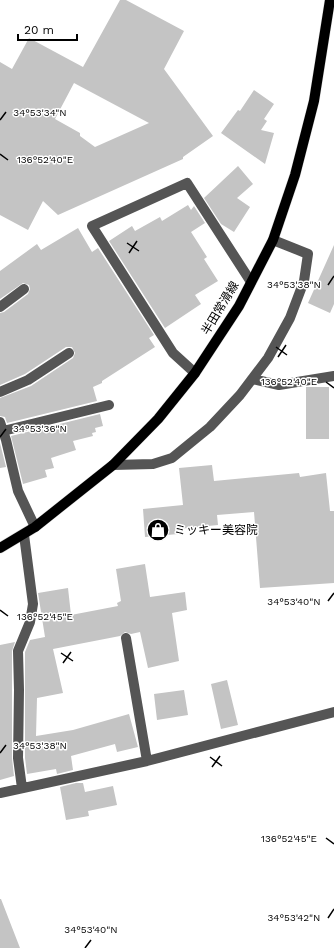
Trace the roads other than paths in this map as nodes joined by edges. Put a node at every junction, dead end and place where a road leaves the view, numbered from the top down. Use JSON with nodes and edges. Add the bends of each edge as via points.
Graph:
{"nodes":[{"id":1,"x":330,"y":0,"type":"edge"},
{"id":2,"x":273,"y":240,"type":"junction"},
{"id":3,"x":251,"y":282,"type":"junction"},
{"id":4,"x":24,"y":289,"type":"dead end"},
{"id":5,"x":0,"y":306,"type":"edge"},
{"id":6,"x":69,"y":353,"type":"dead end"},
{"id":7,"x":195,"y":373,"type":"junction"},
{"id":8,"x":334,"y":376,"type":"edge"},
{"id":9,"x":252,"y":379,"type":"junction"},
{"id":10,"x":0,"y":392,"type":"edge"},
{"id":11,"x":109,"y":405,"type":"dead end"},
{"id":12,"x":2,"y":434,"type":"edge"},
{"id":13,"x":112,"y":465,"type":"junction"},
{"id":14,"x":35,"y":527,"type":"junction"},
{"id":15,"x":24,"y":534,"type":"junction"},
{"id":16,"x":0,"y":548,"type":"edge"},
{"id":17,"x":126,"y":638,"type":"dead end"},
{"id":18,"x":334,"y":712,"type":"edge"},
{"id":19,"x":147,"y":761,"type":"junction"},
{"id":20,"x":22,"y":788,"type":"junction"},
{"id":21,"x":0,"y":793,"type":"edge"}],
"edges":[{"from":1,"to":2,"type":"main road","name":"半田常滑線","via":[[314,101],[295,175]]},
{"from":2,"to":3,"type":"main road","name":"半田常滑線"},
{"from":2,"to":9,"type":"street","via":[[308,254],[304,281],[290,318],[268,358]]},
{"from":3,"to":7,"type":"main road","name":"半田常滑線","via":[[239,306]]},
{"from":3,"to":7,"type":"street","via":[[187,183],[92,226],[173,353]]},
{"from":4,"to":5,"type":"street"},
{"from":6,"to":10,"type":"street","via":[[28,380]]},
{"from":7,"to":13,"type":"main road","name":"半田常滑線","via":[[158,419]]},
{"from":8,"to":9,"type":"street","via":[[279,385]]},
{"from":9,"to":13,"type":"street","via":[[210,427],[172,458],[153,464]]},
{"from":11,"to":12,"type":"street"},
{"from":12,"to":14,"type":"street","via":[[18,491]]},
{"from":13,"to":14,"type":"main road","name":"半田常滑線"},
{"from":14,"to":15,"type":"main road","name":"半田常滑線"},
{"from":15,"to":16,"type":"main road","name":"半田常滑線"},
{"from":15,"to":20,"type":"street","via":[[33,604],[30,622],[18,651],[18,758]]},
{"from":17,"to":19,"type":"street"},
{"from":18,"to":19,"type":"street"},
{"from":19,"to":20,"type":"street"},
{"from":20,"to":21,"type":"street"}]}
